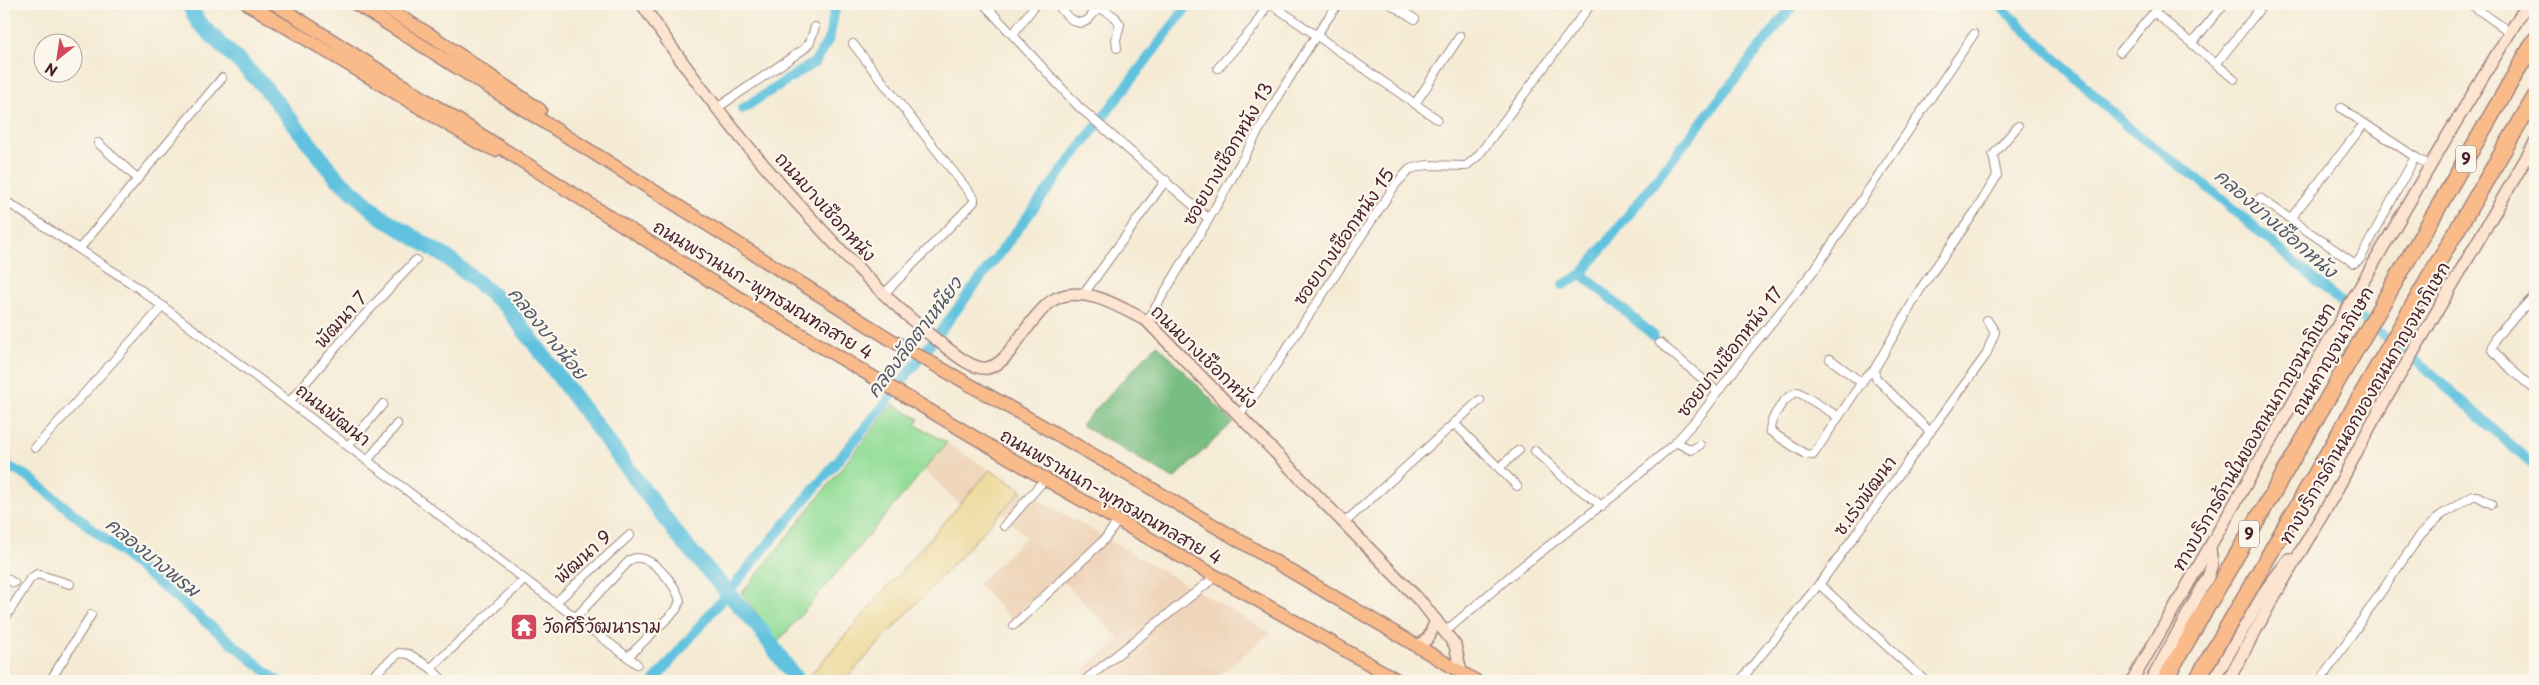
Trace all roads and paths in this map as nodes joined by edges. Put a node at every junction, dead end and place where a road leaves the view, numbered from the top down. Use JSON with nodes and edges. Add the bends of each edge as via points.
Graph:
{"nodes":[{"id":1,"x":248,"y":4,"type":"edge"},
{"id":2,"x":275,"y":4,"type":"edge"},
{"id":3,"x":356,"y":4,"type":"edge"},
{"id":4,"x":379,"y":4,"type":"edge"},
{"id":5,"x":642,"y":4,"type":"edge"},
{"id":6,"x":984,"y":4,"type":"edge"},
{"id":7,"x":1036,"y":4,"type":"edge"},
{"id":8,"x":1057,"y":4,"type":"edge"},
{"id":9,"x":1271,"y":4,"type":"edge"},
{"id":10,"x":1338,"y":4,"type":"edge"},
{"id":11,"x":1390,"y":4,"type":"edge"},
{"id":12,"x":1591,"y":4,"type":"edge"},
{"id":13,"x":2161,"y":4,"type":"edge"},
{"id":14,"x":2224,"y":4,"type":"edge"},
{"id":15,"x":2470,"y":4,"type":"edge"},
{"id":16,"x":2527,"y":4,"type":"edge"},
{"id":17,"x":2262,"y":6,"type":"dead end"},
{"id":18,"x":2154,"y":12,"type":"junction"},
{"id":19,"x":1415,"y":19,"type":"dead end"},
{"id":20,"x":815,"y":27,"type":"dead end"},
{"id":21,"x":2510,"y":32,"type":"junction"},
{"id":22,"x":1013,"y":34,"type":"junction"},
{"id":23,"x":1974,"y":34,"type":"dead end"},
{"id":24,"x":1316,"y":35,"type":"junction"},
{"id":25,"x":1460,"y":36,"type":"dead end"},
{"id":26,"x":2535,"y":40,"type":"edge"},
{"id":27,"x":2192,"y":43,"type":"junction"},
{"id":28,"x":853,"y":44,"type":"dead end"},
{"id":29,"x":1118,"y":48,"type":"dead end"},
{"id":30,"x":2120,"y":52,"type":"dead end"},
{"id":31,"x":2217,"y":63,"type":"junction"},
{"id":32,"x":1218,"y":68,"type":"dead end"},
{"id":33,"x":222,"y":78,"type":"dead end"},
{"id":34,"x":2234,"y":79,"type":"dead end"},
{"id":35,"x":2535,"y":97,"type":"edge"},
{"id":36,"x":1415,"y":104,"type":"junction"},
{"id":37,"x":717,"y":108,"type":"junction"},
{"id":38,"x":2341,"y":108,"type":"dead end"},
{"id":39,"x":1437,"y":119,"type":"dead end"},
{"id":40,"x":2364,"y":124,"type":"junction"},
{"id":41,"x":2018,"y":126,"type":"dead end"},
{"id":42,"x":98,"y":143,"type":"dead end"},
{"id":43,"x":2535,"y":144,"type":"edge"},
{"id":44,"x":590,"y":151,"type":"junction"},
{"id":45,"x":2415,"y":157,"type":"junction"},
{"id":46,"x":525,"y":163,"type":"junction"},
{"id":47,"x":2431,"y":166,"type":"junction"},
{"id":48,"x":137,"y":178,"type":"junction"},
{"id":49,"x":1166,"y":180,"type":"junction"},
{"id":50,"x":2260,"y":198,"type":"dead end"},
{"id":51,"x":4,"y":200,"type":"edge"},
{"id":52,"x":2292,"y":218,"type":"junction"},
{"id":53,"x":1209,"y":219,"type":"junction"},
{"id":54,"x":80,"y":248,"type":"junction"},
{"id":55,"x":416,"y":260,"type":"dead end"},
{"id":56,"x":1083,"y":294,"type":"junction"},
{"id":57,"x":883,"y":295,"type":"junction"},
{"id":58,"x":2535,"y":295,"type":"edge"},
{"id":59,"x":162,"y":306,"type":"junction"},
{"id":60,"x":1987,"y":320,"type":"dead end"},
{"id":61,"x":1147,"y":322,"type":"junction"},
{"id":62,"x":1660,"y":343,"type":"dead end"},
{"id":63,"x":1830,"y":359,"type":"dead end"},
{"id":64,"x":1874,"y":370,"type":"junction"},
{"id":65,"x":1862,"y":383,"type":"junction"},
{"id":66,"x":2535,"y":390,"type":"edge"},
{"id":67,"x":1718,"y":392,"type":"junction"},
{"id":68,"x":1480,"y":400,"type":"dead end"},
{"id":69,"x":290,"y":401,"type":"junction"},
{"id":70,"x":383,"y":404,"type":"dead end"},
{"id":71,"x":1240,"y":414,"type":"junction"},
{"id":72,"x":1839,"y":417,"type":"junction"},
{"id":73,"x":1454,"y":423,"type":"junction"},
{"id":74,"x":397,"y":424,"type":"dead end"},
{"id":75,"x":1930,"y":432,"type":"junction"},
{"id":76,"x":1676,"y":442,"type":"junction"},
{"id":77,"x":1700,"y":445,"type":"dead end"},
{"id":78,"x":348,"y":446,"type":"junction"},
{"id":79,"x":35,"y":448,"type":"dead end"},
{"id":80,"x":1519,"y":450,"type":"dead end"},
{"id":81,"x":1535,"y":451,"type":"dead end"},
{"id":82,"x":367,"y":461,"type":"junction"},
{"id":83,"x":1499,"y":468,"type":"junction"},
{"id":84,"x":1045,"y":479,"type":"junction"},
{"id":85,"x":1517,"y":486,"type":"dead end"},
{"id":86,"x":2492,"y":504,"type":"dead end"},
{"id":87,"x":1602,"y":506,"type":"junction"},
{"id":88,"x":1118,"y":521,"type":"junction"},
{"id":89,"x":1343,"y":524,"type":"junction"},
{"id":90,"x":1004,"y":526,"type":"dead end"},
{"id":91,"x":2312,"y":530,"type":"junction"},
{"id":92,"x":630,"y":535,"type":"dead end"},
{"id":93,"x":2210,"y":549,"type":"junction"},
{"id":94,"x":4,"y":577,"type":"edge"},
{"id":95,"x":1215,"y":577,"type":"junction"},
{"id":96,"x":524,"y":580,"type":"junction"},
{"id":97,"x":14,"y":583,"type":"dead end"},
{"id":98,"x":70,"y":584,"type":"dead end"},
{"id":99,"x":1819,"y":584,"type":"junction"},
{"id":100,"x":555,"y":602,"type":"junction"},
{"id":101,"x":91,"y":615,"type":"dead end"},
{"id":102,"x":576,"y":617,"type":"junction"},
{"id":103,"x":4,"y":620,"type":"edge"},
{"id":104,"x":1436,"y":620,"type":"junction"},
{"id":105,"x":1014,"y":625,"type":"dead end"},
{"id":106,"x":1446,"y":631,"type":"junction"},
{"id":107,"x":1419,"y":646,"type":"junction"},
{"id":108,"x":1348,"y":652,"type":"junction"},
{"id":109,"x":628,"y":657,"type":"junction"},
{"id":110,"x":637,"y":664,"type":"dead end"},
{"id":111,"x":430,"y":668,"type":"junction"},
{"id":112,"x":1461,"y":672,"type":"junction"},
{"id":113,"x":50,"y":681,"type":"edge"},
{"id":114,"x":366,"y":681,"type":"edge"},
{"id":115,"x":443,"y":681,"type":"edge"},
{"id":116,"x":1084,"y":681,"type":"edge"},
{"id":117,"x":1388,"y":681,"type":"edge"},
{"id":118,"x":1399,"y":681,"type":"edge"},
{"id":119,"x":1476,"y":681,"type":"edge"},
{"id":120,"x":1740,"y":681,"type":"edge"},
{"id":121,"x":1925,"y":681,"type":"edge"},
{"id":122,"x":2132,"y":681,"type":"edge"},
{"id":123,"x":2150,"y":681,"type":"edge"},
{"id":124,"x":2164,"y":681,"type":"edge"},
{"id":125,"x":2196,"y":681,"type":"edge"},
{"id":126,"x":2213,"y":681,"type":"edge"},
{"id":127,"x":2228,"y":681,"type":"edge"},
{"id":128,"x":2320,"y":681,"type":"edge"}],
"edges":[{"from":1,"to":46,"type":"main road","via":[[479,144]]},
{"from":2,"to":46,"type":"main road","name":"ถนนพรานนก-พุทธมณฑลสาย 4"},
{"from":3,"to":44,"type":"main road","name":"ถนนพรานนก-พุทธมณฑลสาย 4"},
{"from":4,"to":44,"type":"main road","via":[[549,116]]},
{"from":5,"to":37,"type":"main road","name":"ถนนบางเชือกหนัง"},
{"from":6,"to":22,"type":"street"},
{"from":7,"to":22,"type":"street"},
{"from":8,"to":29,"type":"street","via":[[1078,23],[1087,21],[1102,9],[1115,17],[1120,24],[1116,40]]},
{"from":9,"to":24,"type":"street"},
{"from":9,"to":32,"type":"street"},
{"from":10,"to":24,"type":"street","name":"ซอยบางเชือกหนัง 13"},
{"from":11,"to":19,"type":"street"},
{"from":12,"to":71,"type":"street","name":"ซอยบางเชือกหนัง 15","via":[[1478,156],[1466,166],[1427,165],[1410,169],[1396,184]]},
{"from":13,"to":18,"type":"street"},
{"from":14,"to":27,"type":"street"},
{"from":15,"to":21,"type":"street"},
{"from":16,"to":21,"type":"main road","name":"ทางบริการด้านในของถนนกาญจนาภิเษก"},
{"from":17,"to":31,"type":"street"},
{"from":18,"to":27,"type":"street"},
{"from":18,"to":30,"type":"street"},
{"from":20,"to":37,"type":"street","via":[[804,50]]},
{"from":21,"to":47,"type":"main road","name":"ทางบริการด้านในของถนนกาญจนาภิเษก"},
{"from":22,"to":49,"type":"street","via":[[1093,120]]},
{"from":23,"to":67,"type":"street","name":"ซอยบางเชือกหนัง 17","via":[[1815,269]]},
{"from":24,"to":36,"type":"street"},
{"from":24,"to":53,"type":"street","name":"ซอยบางเชือกหนัง 13","via":[[1266,115]]},
{"from":25,"to":36,"type":"street"},
{"from":26,"to":124,"type":"highway","name":"ถนนกาญจนาภิเษก","number":"9"},
{"from":27,"to":31,"type":"street"},
{"from":28,"to":57,"type":"street","via":[[974,198],[974,202]]},
{"from":31,"to":34,"type":"street"},
{"from":33,"to":48,"type":"street"},
{"from":35,"to":125,"type":"highway","number":"9"},
{"from":36,"to":39,"type":"street"},
{"from":37,"to":57,"type":"main road","name":"ถนนบางเชือกหนัง","via":[[778,183]]},
{"from":38,"to":40,"type":"street"},
{"from":40,"to":45,"type":"street"},
{"from":40,"to":52,"type":"street"},
{"from":41,"to":64,"type":"street","via":[[1993,155],[1997,176],[1921,288]]},
{"from":42,"to":48,"type":"street"},
{"from":43,"to":91,"type":"main road","name":"ทางบริการด้านนอกของถนนกาญจนาภิเษก"},
{"from":44,"to":107,"type":"main road","name":"ถนนพรานนก-พุทธมณฑลสาย 4","via":[[893,341]]},
{"from":45,"to":47,"type":"street"},
{"from":45,"to":52,"type":"street","via":[[2360,259],[2354,263]]},
{"from":46,"to":84,"type":"main road","name":"ถนนพรานนก-พุทธมณฑลสาย 4","via":[[709,280]]},
{"from":47,"to":93,"type":"main road","name":"ทางบริการด้านในของถนนกาญจนาภิเษก"},
{"from":48,"to":54,"type":"street"},
{"from":49,"to":53,"type":"street"},
{"from":49,"to":56,"type":"street"},
{"from":50,"to":52,"type":"street"},
{"from":51,"to":54,"type":"street","name":"ถนนพัฒนา"},
{"from":53,"to":61,"type":"street","name":"ซอยบางเชือกหนัง 13"},
{"from":54,"to":59,"type":"street","name":"ถนนพัฒนา"},
{"from":55,"to":69,"type":"street","name":"พัฒนา 7"},
{"from":56,"to":57,"type":"main road","name":"ถนนบางเชือกหนัง","via":[[1056,299],[1047,305],[996,365],[986,368],[971,363],[944,346]]},
{"from":56,"to":61,"type":"main road","name":"ถนนบางเชือกหนัง"},
{"from":58,"to":66,"type":"street","via":[[2496,337],[2492,350]]},
{"from":59,"to":69,"type":"street","name":"ถนนพัฒนา"},
{"from":59,"to":79,"type":"street"},
{"from":60,"to":75,"type":"street","name":"ซ.เร่งพัฒนา","via":[[1995,332],[1988,350]]},
{"from":61,"to":71,"type":"main road","name":"ถนนบางเชือกหนัง"},
{"from":62,"to":67,"type":"street"},
{"from":63,"to":65,"type":"street"},
{"from":64,"to":65,"type":"street"},
{"from":64,"to":75,"type":"street","via":[[1876,378]]},
{"from":65,"to":72,"type":"street"},
{"from":67,"to":76,"type":"street","name":"ซอยบางเชือกหนัง 17"},
{"from":68,"to":73,"type":"street"},
{"from":69,"to":78,"type":"street","name":"ถนนพัฒนา"},
{"from":70,"to":78,"type":"street"},
{"from":71,"to":89,"type":"main road","name":"ถนนบางเชือกหนัง"},
{"from":72,"to":72,"type":"street","via":[[1798,392],[1788,397],[1771,422],[1770,431],[1810,456]]},
{"from":73,"to":83,"type":"street"},
{"from":73,"to":89,"type":"street"},
{"from":74,"to":82,"type":"street"},
{"from":75,"to":99,"type":"street","name":"ซ.เร่งพัฒนา"},
{"from":76,"to":77,"type":"street","via":[[1691,450]]},
{"from":76,"to":87,"type":"street","name":"ซอยบางเชือกหนัง 17"},
{"from":78,"to":82,"type":"street","name":"ถนนพัฒนา"},
{"from":80,"to":83,"type":"street"},
{"from":81,"to":87,"type":"street"},
{"from":82,"to":96,"type":"street","name":"ถนนพัฒนา"},
{"from":83,"to":85,"type":"street"},
{"from":84,"to":88,"type":"main road","name":"ถนนพรานนก-พุทธมณฑลสาย 4"},
{"from":84,"to":90,"type":"street"},
{"from":86,"to":128,"type":"street","via":[[2473,496],[2441,515],[2421,534]]},
{"from":87,"to":106,"type":"street","name":"ซอยบางเชือกหนัง 17","via":[[1515,572]]},
{"from":88,"to":95,"type":"main road","name":"ถนนพรานนก-พุทธมณฑลสาย 4"},
{"from":88,"to":105,"type":"street","via":[[1104,540]]},
{"from":89,"to":104,"type":"main road","name":"ถนนบางเชือกหนัง"},
{"from":91,"to":126,"type":"main road","via":[[2267,588]]},
{"from":91,"to":127,"type":"main road","name":"ทางบริการด้านนอกของถนนกาญจนาภิเษก"},
{"from":92,"to":100,"type":"street","name":"พัฒนา 9"},
{"from":93,"to":122,"type":"main road","name":"ทางบริการด้านในของถนนกาญจนาภิเษก"},
{"from":93,"to":123,"type":"main road","via":[[2212,564],[2208,577]]},
{"from":94,"to":97,"type":"street"},
{"from":95,"to":108,"type":"main road","name":"ถนนพรานนก-พุทธมณฑลสาย 4"},
{"from":95,"to":116,"type":"street"},
{"from":96,"to":100,"type":"street","name":"ถนนพัฒนา"},
{"from":96,"to":111,"type":"street"},
{"from":98,"to":103,"type":"street","via":[[37,574],[30,579]]},
{"from":99,"to":120,"type":"street","name":"ซ.เร่งพัฒนา"},
{"from":99,"to":121,"type":"street"},
{"from":100,"to":102,"type":"street","name":"ถนนพัฒนา"},
{"from":101,"to":113,"type":"street"},
{"from":102,"to":109,"type":"street","name":"ถนนพัฒนา"},
{"from":102,"to":109,"type":"street","via":[[630,560],[639,557],[650,561],[674,584],[680,601],[676,610]]},
{"from":104,"to":106,"type":"main road","name":"ถนนบางเชือกหนัง"},
{"from":104,"to":107,"type":"main road","via":[[1429,637]]},
{"from":106,"to":112,"type":"main road","name":"ถนนบางเชือกหนัง","via":[[1459,657]]},
{"from":107,"to":112,"type":"main road","name":"ถนนพรานนก-พุทธมณฑลสาย 4"},
{"from":108,"to":117,"type":"main road"},
{"from":108,"to":118,"type":"main road","name":"ถนนพรานนก-พุทธมณฑลสาย 4"},
{"from":109,"to":110,"type":"street","name":"ถนนพัฒนา"},
{"from":111,"to":114,"type":"street","via":[[409,654],[399,653]]},
{"from":111,"to":115,"type":"street"},
{"from":112,"to":119,"type":"main road","name":"ถนนพรานนก-พุทธมณฑลสาย 4"}]}
